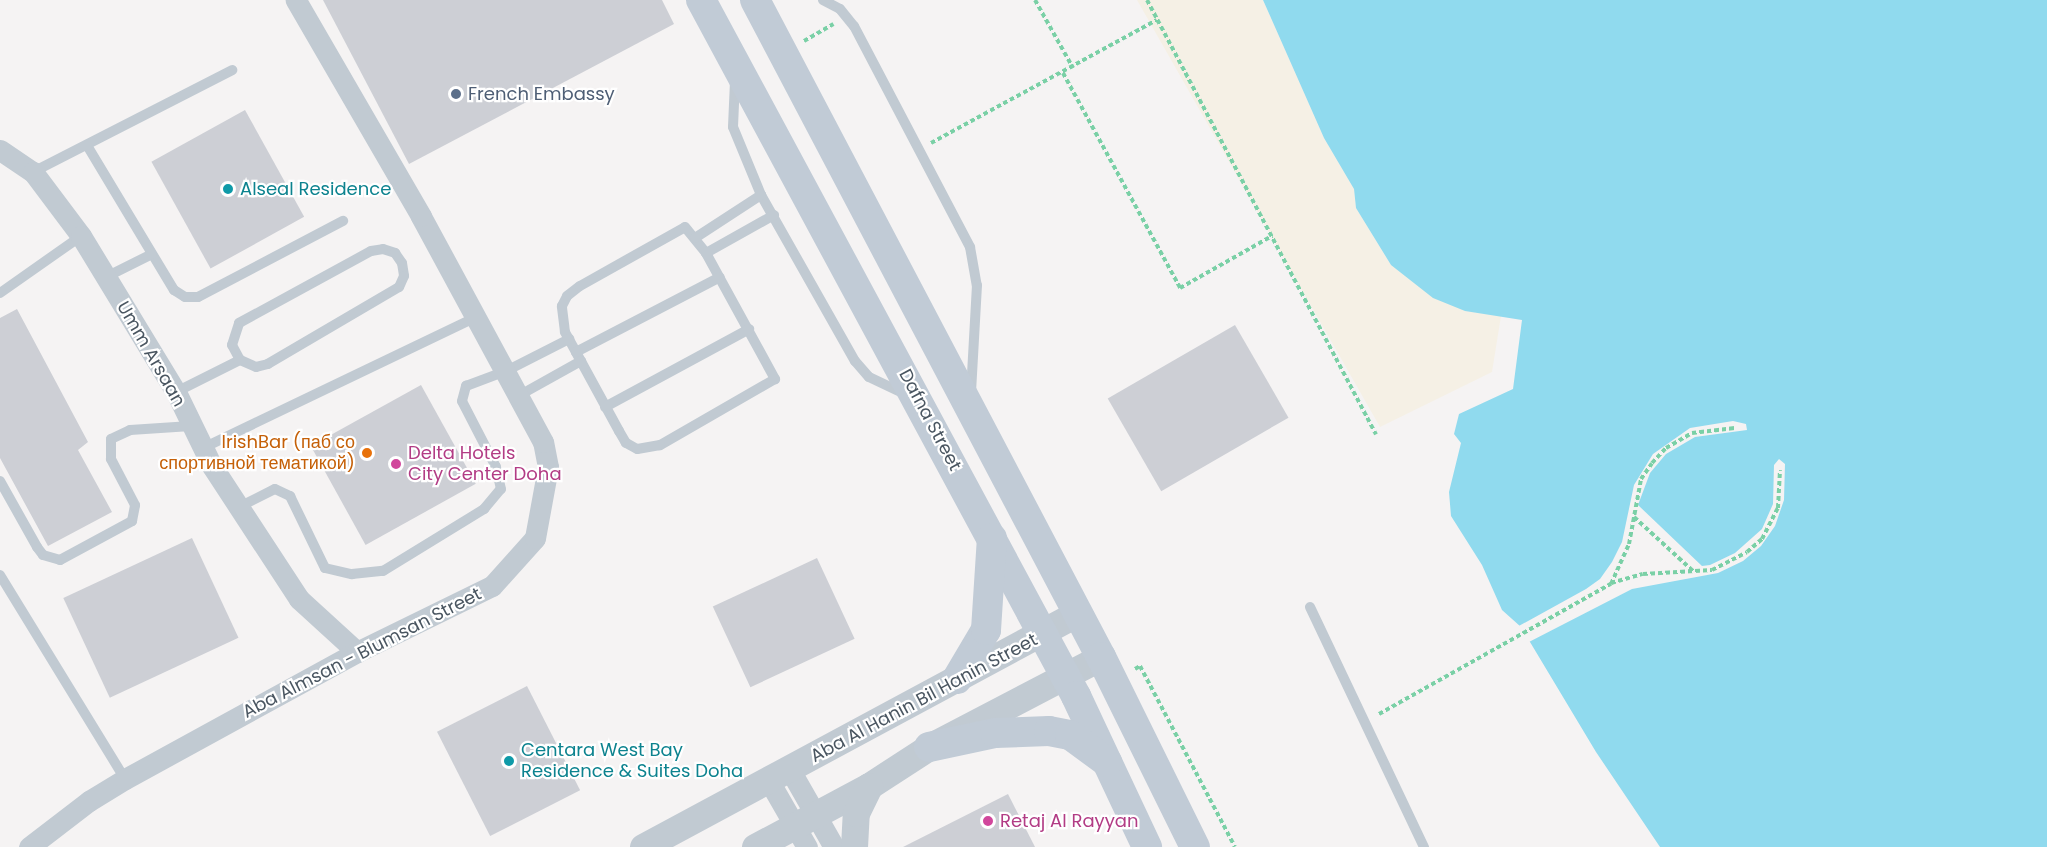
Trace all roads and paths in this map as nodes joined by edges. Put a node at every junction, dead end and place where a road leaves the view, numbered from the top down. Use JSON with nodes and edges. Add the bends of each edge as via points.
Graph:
{"nodes":[{"id":1,"x":296,"y":0,"type":"edge"},
{"id":2,"x":701,"y":0,"type":"edge"},
{"id":3,"x":755,"y":0,"type":"edge"},
{"id":4,"x":823,"y":0,"type":"edge"},
{"id":5,"x":1035,"y":0,"type":"edge"},
{"id":6,"x":1147,"y":0,"type":"edge"},
{"id":7,"x":848,"y":16,"type":"junction"},
{"id":8,"x":1157,"y":20,"type":"junction"},
{"id":9,"x":793,"y":46,"type":"dead end"},
{"id":10,"x":737,"y":63,"type":"junction"},
{"id":11,"x":1073,"y":68,"type":"junction"},
{"id":12,"x":232,"y":70,"type":"dead end"},
{"id":13,"x":1063,"y":73,"type":"junction"},
{"id":14,"x":88,"y":147,"type":"junction"},
{"id":15,"x":920,"y":149,"type":"junction"},
{"id":16,"x":0,"y":150,"type":"edge"},
{"id":17,"x":33,"y":172,"type":"junction"},
{"id":18,"x":761,"y":195,"type":"junction"},
{"id":19,"x":774,"y":215,"type":"junction"},
{"id":20,"x":343,"y":221,"type":"dead end"},
{"id":21,"x":81,"y":236,"type":"junction"},
{"id":22,"x":1272,"y":236,"type":"junction"},
{"id":23,"x":695,"y":238,"type":"junction"},
{"id":24,"x":706,"y":253,"type":"junction"},
{"id":25,"x":153,"y":254,"type":"junction"},
{"id":26,"x":720,"y":277,"type":"junction"},
{"id":27,"x":106,"y":278,"type":"junction"},
{"id":28,"x":0,"y":292,"type":"edge"},
{"id":29,"x":476,"y":317,"type":"junction"},
{"id":30,"x":749,"y":329,"type":"junction"},
{"id":31,"x":569,"y":339,"type":"junction"},
{"id":32,"x":578,"y":357,"type":"junction"},
{"id":33,"x":240,"y":360,"type":"junction"},
{"id":34,"x":506,"y":371,"type":"junction"},
{"id":35,"x":176,"y":392,"type":"junction"},
{"id":36,"x":519,"y":395,"type":"junction"},
{"id":37,"x":919,"y":398,"type":"junction"},
{"id":38,"x":605,"y":407,"type":"junction"},
{"id":39,"x":970,"y":410,"type":"junction"},
{"id":40,"x":191,"y":426,"type":"junction"},
{"id":41,"x":1735,"y":428,"type":"dead end"},
{"id":42,"x":1376,"y":434,"type":"dead end"},
{"id":43,"x":203,"y":448,"type":"junction"},
{"id":44,"x":1780,"y":470,"type":"dead end"},
{"id":45,"x":0,"y":481,"type":"edge"},
{"id":46,"x":239,"y":507,"type":"junction"},
{"id":47,"x":1634,"y":516,"type":"junction"},
{"id":48,"x":992,"y":538,"type":"junction"},
{"id":49,"x":1693,"y":571,"type":"junction"},
{"id":50,"x":0,"y":575,"type":"edge"},
{"id":51,"x":1611,"y":584,"type":"junction"},
{"id":52,"x":1310,"y":607,"type":"dead end"},
{"id":53,"x":1078,"y":613,"type":"junction"},
{"id":54,"x":1043,"y":634,"type":"junction"},
{"id":55,"x":357,"y":652,"type":"junction"},
{"id":56,"x":1107,"y":668,"type":"junction"},
{"id":57,"x":1065,"y":676,"type":"junction"},
{"id":58,"x":957,"y":679,"type":"junction"},
{"id":59,"x":1365,"y":722,"type":"junction"},
{"id":60,"x":929,"y":747,"type":"junction"},
{"id":61,"x":1110,"y":764,"type":"junction"},
{"id":62,"x":779,"y":776,"type":"junction"},
{"id":63,"x":125,"y":779,"type":"junction"},
{"id":64,"x":869,"y":786,"type":"junction"},
{"id":65,"x":805,"y":830,"type":"edge"},
{"id":66,"x":31,"y":846,"type":"edge"},
{"id":67,"x":644,"y":847,"type":"edge"},
{"id":68,"x":755,"y":847,"type":"edge"},
{"id":69,"x":834,"y":847,"type":"edge"},
{"id":70,"x":854,"y":847,"type":"edge"},
{"id":71,"x":1147,"y":847,"type":"edge"},
{"id":72,"x":1196,"y":847,"type":"edge"},
{"id":73,"x":1235,"y":847,"type":"edge"},
{"id":74,"x":1424,"y":847,"type":"edge"}],
"edges":[{"from":1,"to":29,"type":"street","name":"Aba Almsan - Blumsan Street"},
{"from":2,"to":10,"type":"main road","name":"Dafna Street"},
{"from":3,"to":39,"type":"main road"},
{"from":4,"to":7,"type":"lane"},
{"from":5,"to":11,"type":"path"},
{"from":6,"to":8,"type":"path"},
{"from":7,"to":9,"type":"path"},
{"from":7,"to":15,"type":"lane"},
{"from":8,"to":11,"type":"path"},
{"from":8,"to":22,"type":"path"},
{"from":10,"to":18,"type":"lane","via":[[733,128]]},
{"from":10,"to":37,"type":"main road","name":"Dafna Street"},
{"from":11,"to":13,"type":"path"},
{"from":12,"to":14,"type":"lane"},
{"from":13,"to":15,"type":"path"},
{"from":13,"to":22,"type":"path","via":[[1180,288]]},
{"from":14,"to":17,"type":"lane"},
{"from":14,"to":25,"type":"lane"},
{"from":15,"to":39,"type":"lane","via":[[974,259],[977,285]]},
{"from":16,"to":17,"type":"street","name":"Umm Arsaan"},
{"from":17,"to":21,"type":"street","name":"Umm Arsaan"},
{"from":18,"to":19,"type":"lane"},
{"from":18,"to":23,"type":"lane"},
{"from":19,"to":24,"type":"lane"},
{"from":19,"to":37,"type":"lane","via":[[855,361],[869,377],[890,390]]},
{"from":20,"to":25,"type":"lane","via":[[198,297],[185,297],[174,290]]},
{"from":21,"to":27,"type":"street","name":"Umm Arsaan"},
{"from":21,"to":28,"type":"lane"},
{"from":22,"to":42,"type":"path"},
{"from":23,"to":24,"type":"lane"},
{"from":23,"to":31,"type":"lane","via":[[688,228],[683,228],[567,296],[561,317]]},
{"from":24,"to":26,"type":"lane"},
{"from":25,"to":27,"type":"lane"},
{"from":26,"to":30,"type":"lane"},
{"from":26,"to":32,"type":"lane"},
{"from":27,"to":35,"type":"street","name":"Umm Arsaan"},
{"from":29,"to":34,"type":"street","name":"Aba Almsan - Blumsan Street"},
{"from":29,"to":43,"type":"lane"},
{"from":30,"to":38,"type":"lane"},
{"from":30,"to":38,"type":"lane","via":[[775,379],[660,445],[637,449],[626,443]]},
{"from":31,"to":32,"type":"lane"},
{"from":31,"to":34,"type":"lane"},
{"from":32,"to":36,"type":"lane"},
{"from":32,"to":38,"type":"lane"},
{"from":33,"to":33,"type":"lane","via":[[256,366],[268,364],[389,293],[399,287],[404,276],[402,263],[395,253],[371,251],[248,317],[233,333],[232,345]]},
{"from":33,"to":35,"type":"lane"},
{"from":34,"to":36,"type":"street","name":"Aba Almsan - Blumsan Street"},
{"from":34,"to":46,"type":"lane","via":[[466,386],[462,401],[496,467],[501,489],[484,509],[383,571],[352,574],[325,568],[290,496],[275,489]]},
{"from":35,"to":40,"type":"street","name":"Umm Arsaan"},
{"from":36,"to":55,"type":"street","name":"Aba Almsan - Blumsan Street","via":[[543,442],[548,467],[535,538],[492,586]]},
{"from":37,"to":48,"type":"main road","name":"Dafna Street"},
{"from":39,"to":53,"type":"main road"},
{"from":40,"to":43,"type":"street","name":"Umm Arsaan"},
{"from":40,"to":45,"type":"lane","via":[[130,430],[111,438],[111,459],[135,505],[132,521],[60,560],[43,555]]},
{"from":41,"to":47,"type":"path","via":[[1704,429],[1666,448],[1641,479]]},
{"from":43,"to":46,"type":"street","name":"Umm Arsaan"},
{"from":44,"to":49,"type":"path","via":[[1778,508],[1761,539],[1728,564]]},
{"from":46,"to":55,"type":"street","name":"Umm Arsaan","via":[[299,599]]},
{"from":47,"to":49,"type":"path"},
{"from":47,"to":51,"type":"path","via":[[1629,544]]},
{"from":48,"to":54,"type":"main road","name":"Dafna Street"},
{"from":48,"to":58,"type":"main road","via":[[986,630]]},
{"from":49,"to":51,"type":"path","via":[[1643,574]]},
{"from":50,"to":63,"type":"lane"},
{"from":51,"to":59,"type":"path"},
{"from":52,"to":59,"type":"lane"},
{"from":53,"to":54,"type":"street","name":"Aba Al Hanin Bil Hanin Street"},
{"from":53,"to":56,"type":"main road"},
{"from":54,"to":57,"type":"main road","name":"Dafna Street"},
{"from":54,"to":58,"type":"street","name":"Aba Al Hanin Bil Hanin Street"},
{"from":55,"to":63,"type":"street","name":"Aba Almsan - Blumsan Street"},
{"from":56,"to":57,"type":"street"},
{"from":56,"to":72,"type":"main road"},
{"from":56,"to":73,"type":"path","via":[[1140,666]]},
{"from":57,"to":60,"type":"street"},
{"from":57,"to":61,"type":"main road","name":"Dafna Street"},
{"from":58,"to":62,"type":"street","name":"Aba Al Hanin Bil Hanin Street"},
{"from":59,"to":74,"type":"lane"},
{"from":60,"to":61,"type":"main road","via":[[995,733],[1049,731],[1070,735]]},
{"from":60,"to":64,"type":"street"},
{"from":61,"to":71,"type":"main road","name":"Dafna Street"},
{"from":62,"to":65,"type":"street"},
{"from":62,"to":67,"type":"street","name":"Aba Al Hanin Bil Hanin Street"},
{"from":63,"to":66,"type":"street","name":"Aba Almsan - Blumsan Street"},
{"from":64,"to":65,"type":"street"},
{"from":64,"to":70,"type":"street","via":[[856,813]]},
{"from":65,"to":68,"type":"street"},
{"from":65,"to":69,"type":"street"}]}
